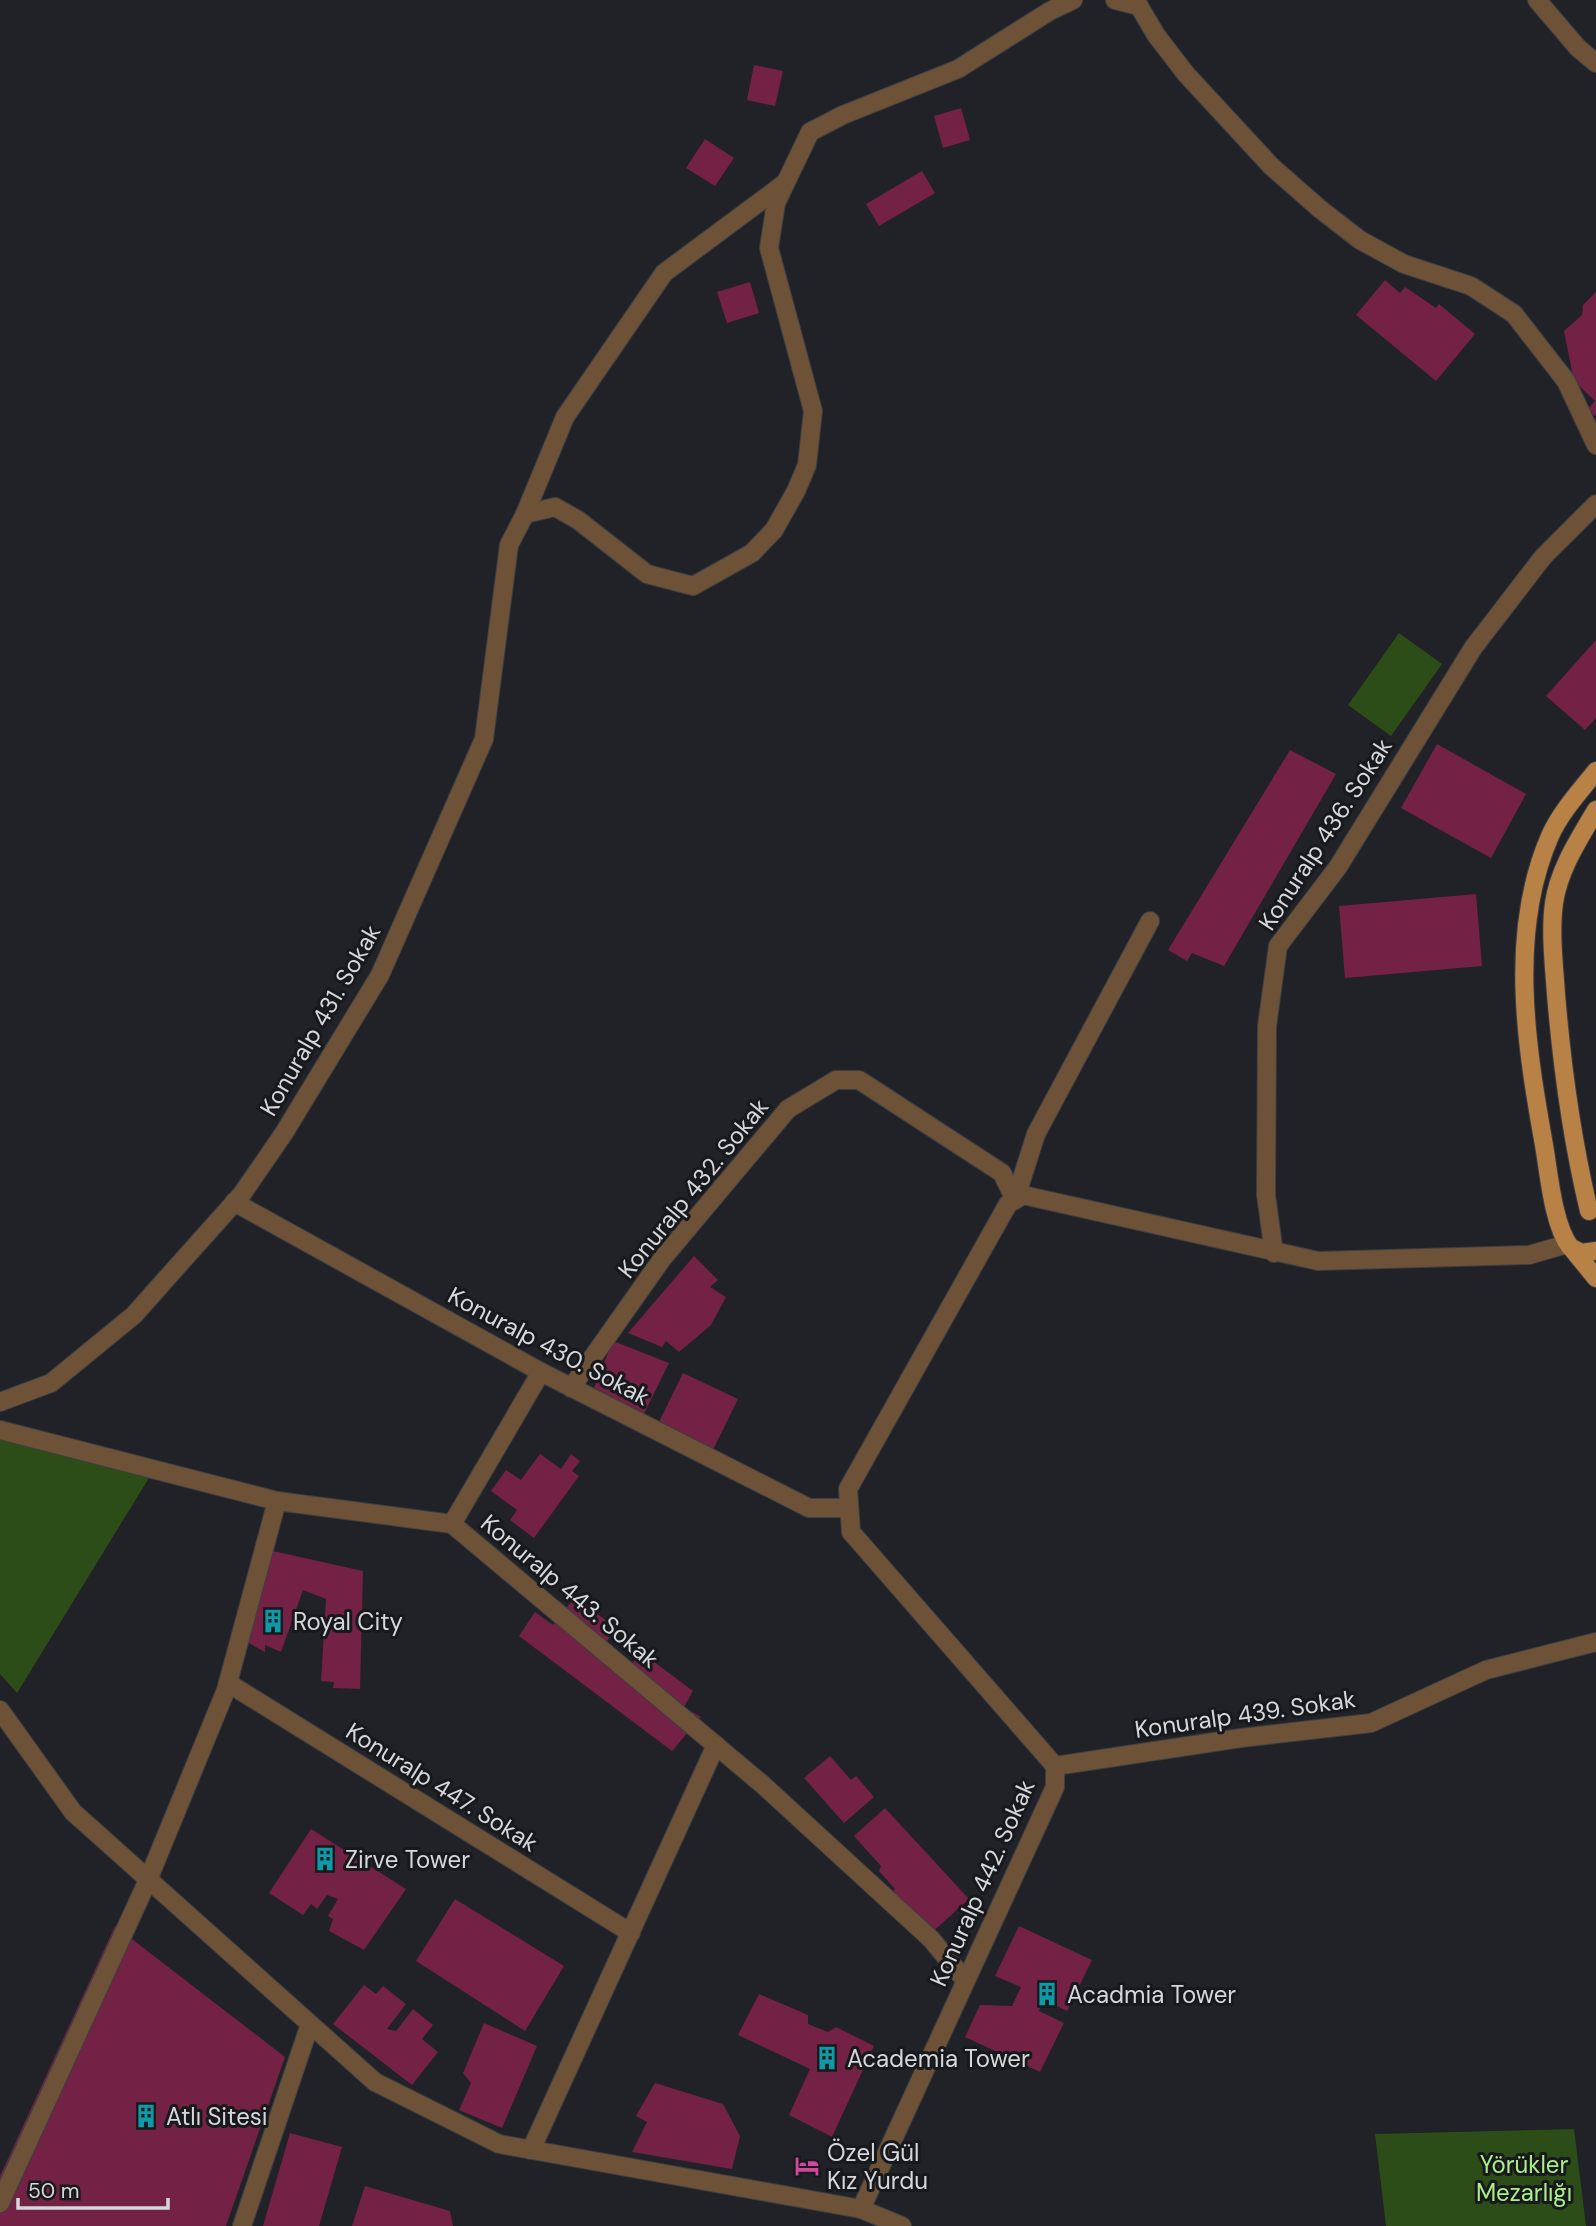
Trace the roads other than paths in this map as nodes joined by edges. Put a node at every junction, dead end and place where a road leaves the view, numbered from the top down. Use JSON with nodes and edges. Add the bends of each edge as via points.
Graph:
{"nodes":[{"id":1,"x":1073,"y":0,"type":"edge"},
{"id":2,"x":1115,"y":0,"type":"edge"},
{"id":3,"x":1537,"y":0,"type":"edge"},
{"id":4,"x":1596,"y":62,"type":"edge"},
{"id":5,"x":785,"y":182,"type":"junction"},
{"id":6,"x":1596,"y":444,"type":"edge"},
{"id":7,"x":1596,"y":504,"type":"edge"},
{"id":8,"x":525,"y":514,"type":"junction"},
{"id":9,"x":1596,"y":771,"type":"edge"},
{"id":10,"x":1596,"y":810,"type":"edge"},
{"id":11,"x":1150,"y":921,"type":"dead end"},
{"id":12,"x":1014,"y":1200,"type":"junction"},
{"id":13,"x":234,"y":1202,"type":"junction"},
{"id":14,"x":1593,"y":1213,"type":"edge"},
{"id":15,"x":1569,"y":1243,"type":"junction"},
{"id":16,"x":1596,"y":1251,"type":"edge"},
{"id":17,"x":1274,"y":1254,"type":"junction"},
{"id":18,"x":1596,"y":1278,"type":"edge"},
{"id":19,"x":541,"y":1372,"type":"junction"},
{"id":20,"x":571,"y":1388,"type":"junction"},
{"id":21,"x":0,"y":1402,"type":"edge"},
{"id":22,"x":0,"y":1430,"type":"edge"},
{"id":23,"x":277,"y":1501,"type":"junction"},
{"id":24,"x":849,"y":1507,"type":"junction"},
{"id":25,"x":452,"y":1524,"type":"junction"},
{"id":26,"x":1596,"y":1643,"type":"edge"},
{"id":27,"x":228,"y":1683,"type":"junction"},
{"id":28,"x":0,"y":1710,"type":"edge"},
{"id":29,"x":716,"y":1745,"type":"junction"},
{"id":30,"x":1055,"y":1766,"type":"junction"},
{"id":31,"x":148,"y":1880,"type":"junction"},
{"id":32,"x":631,"y":1933,"type":"junction"},
{"id":33,"x":965,"y":1980,"type":"junction"},
{"id":34,"x":310,"y":2024,"type":"junction"},
{"id":35,"x":531,"y":2150,"type":"junction"},
{"id":36,"x":0,"y":2203,"type":"edge"},
{"id":37,"x":861,"y":2209,"type":"junction"},
{"id":38,"x":242,"y":2226,"type":"edge"},
{"id":39,"x":902,"y":2226,"type":"edge"}],
"edges":[{"from":1,"to":5,"type":"street","name":"Konuralp 431. Sokak","via":[[958,69],[810,132]]},
{"from":2,"to":6,"type":"street","via":[[1139,6],[1186,74],[1271,166],[1360,240],[1404,264],[1471,286],[1514,314],[1566,381]]},
{"from":3,"to":4,"type":"street"},
{"from":5,"to":8,"type":"street","name":"Konuralp 431. Sokak","via":[[664,273],[565,417]]},
{"from":5,"to":8,"type":"street","name":"Konuralp 431. Sokak","via":[[776,203],[769,248],[813,411],[807,465],[774,530],[752,553],[693,586],[647,574],[555,506]]},
{"from":7,"to":17,"type":"street","name":"Konuralp 436. Sokak","via":[[1543,557],[1473,648],[1338,867],[1278,946],[1267,1026],[1266,1195]]},
{"from":8,"to":13,"type":"street","name":"Konuralp 431. Sokak","via":[[509,545],[484,739],[380,975],[284,1133]]},
{"from":9,"to":15,"type":"main road","via":[[1550,835],[1527,926],[1529,1056],[1553,1198]]},
{"from":10,"to":14,"type":"main road","via":[[1568,858],[1554,902],[1560,1034],[1580,1171]]},
{"from":11,"to":12,"type":"street","via":[[1036,1134]]},
{"from":12,"to":17,"type":"street","via":[[1023,1195]]},
{"from":12,"to":20,"type":"street","name":"Konuralp 432. Sokak","via":[[1002,1173],[859,1080],[836,1080],[788,1109],[731,1174],[662,1259]]},
{"from":12,"to":24,"type":"street","via":[[848,1489]]},
{"from":13,"to":19,"type":"street","name":"Konuralp 430. Sokak"},
{"from":13,"to":21,"type":"street","name":"Konuralp 431. Sokak","via":[[134,1315],[51,1383]]},
{"from":14,"to":15,"type":"main road","via":[[1571,1217]]},
{"from":15,"to":16,"type":"main road","via":[[1581,1254]]},
{"from":15,"to":17,"type":"street","via":[[1529,1255],[1318,1261]]},
{"from":15,"to":18,"type":"main road"},
{"from":19,"to":20,"type":"street","name":"Konuralp 430. Sokak"},
{"from":19,"to":25,"type":"street"},
{"from":20,"to":24,"type":"street","name":"Konuralp 430. Sokak","via":[[809,1508]]},
{"from":22,"to":23,"type":"street","name":"Konuralp 443. Sokak"},
{"from":23,"to":25,"type":"street","name":"Konuralp 443. Sokak"},
{"from":23,"to":27,"type":"street"},
{"from":24,"to":30,"type":"street","name":"Konuralp 442. Sokak","via":[[850,1532]]},
{"from":25,"to":29,"type":"street","name":"Konuralp 443. Sokak"},
{"from":26,"to":30,"type":"street","name":"Konuralp 439. Sokak","via":[[1486,1670],[1371,1723]]},
{"from":27,"to":31,"type":"street"},
{"from":27,"to":32,"type":"street","name":"Konuralp 447. Sokak"},
{"from":28,"to":31,"type":"street","via":[[73,1812]]},
{"from":29,"to":32,"type":"street"},
{"from":29,"to":33,"type":"street","name":"Konuralp 443. Sokak","via":[[931,1939]]},
{"from":30,"to":33,"type":"street","name":"Konuralp 442. Sokak","via":[[1055,1787]]},
{"from":31,"to":34,"type":"street"},
{"from":31,"to":36,"type":"street"},
{"from":32,"to":35,"type":"street"},
{"from":33,"to":37,"type":"street","name":"Konuralp 442. Sokak"},
{"from":34,"to":35,"type":"street","via":[[374,2082],[499,2144]]},
{"from":34,"to":38,"type":"street"},
{"from":35,"to":37,"type":"street"},
{"from":37,"to":39,"type":"street"}]}
